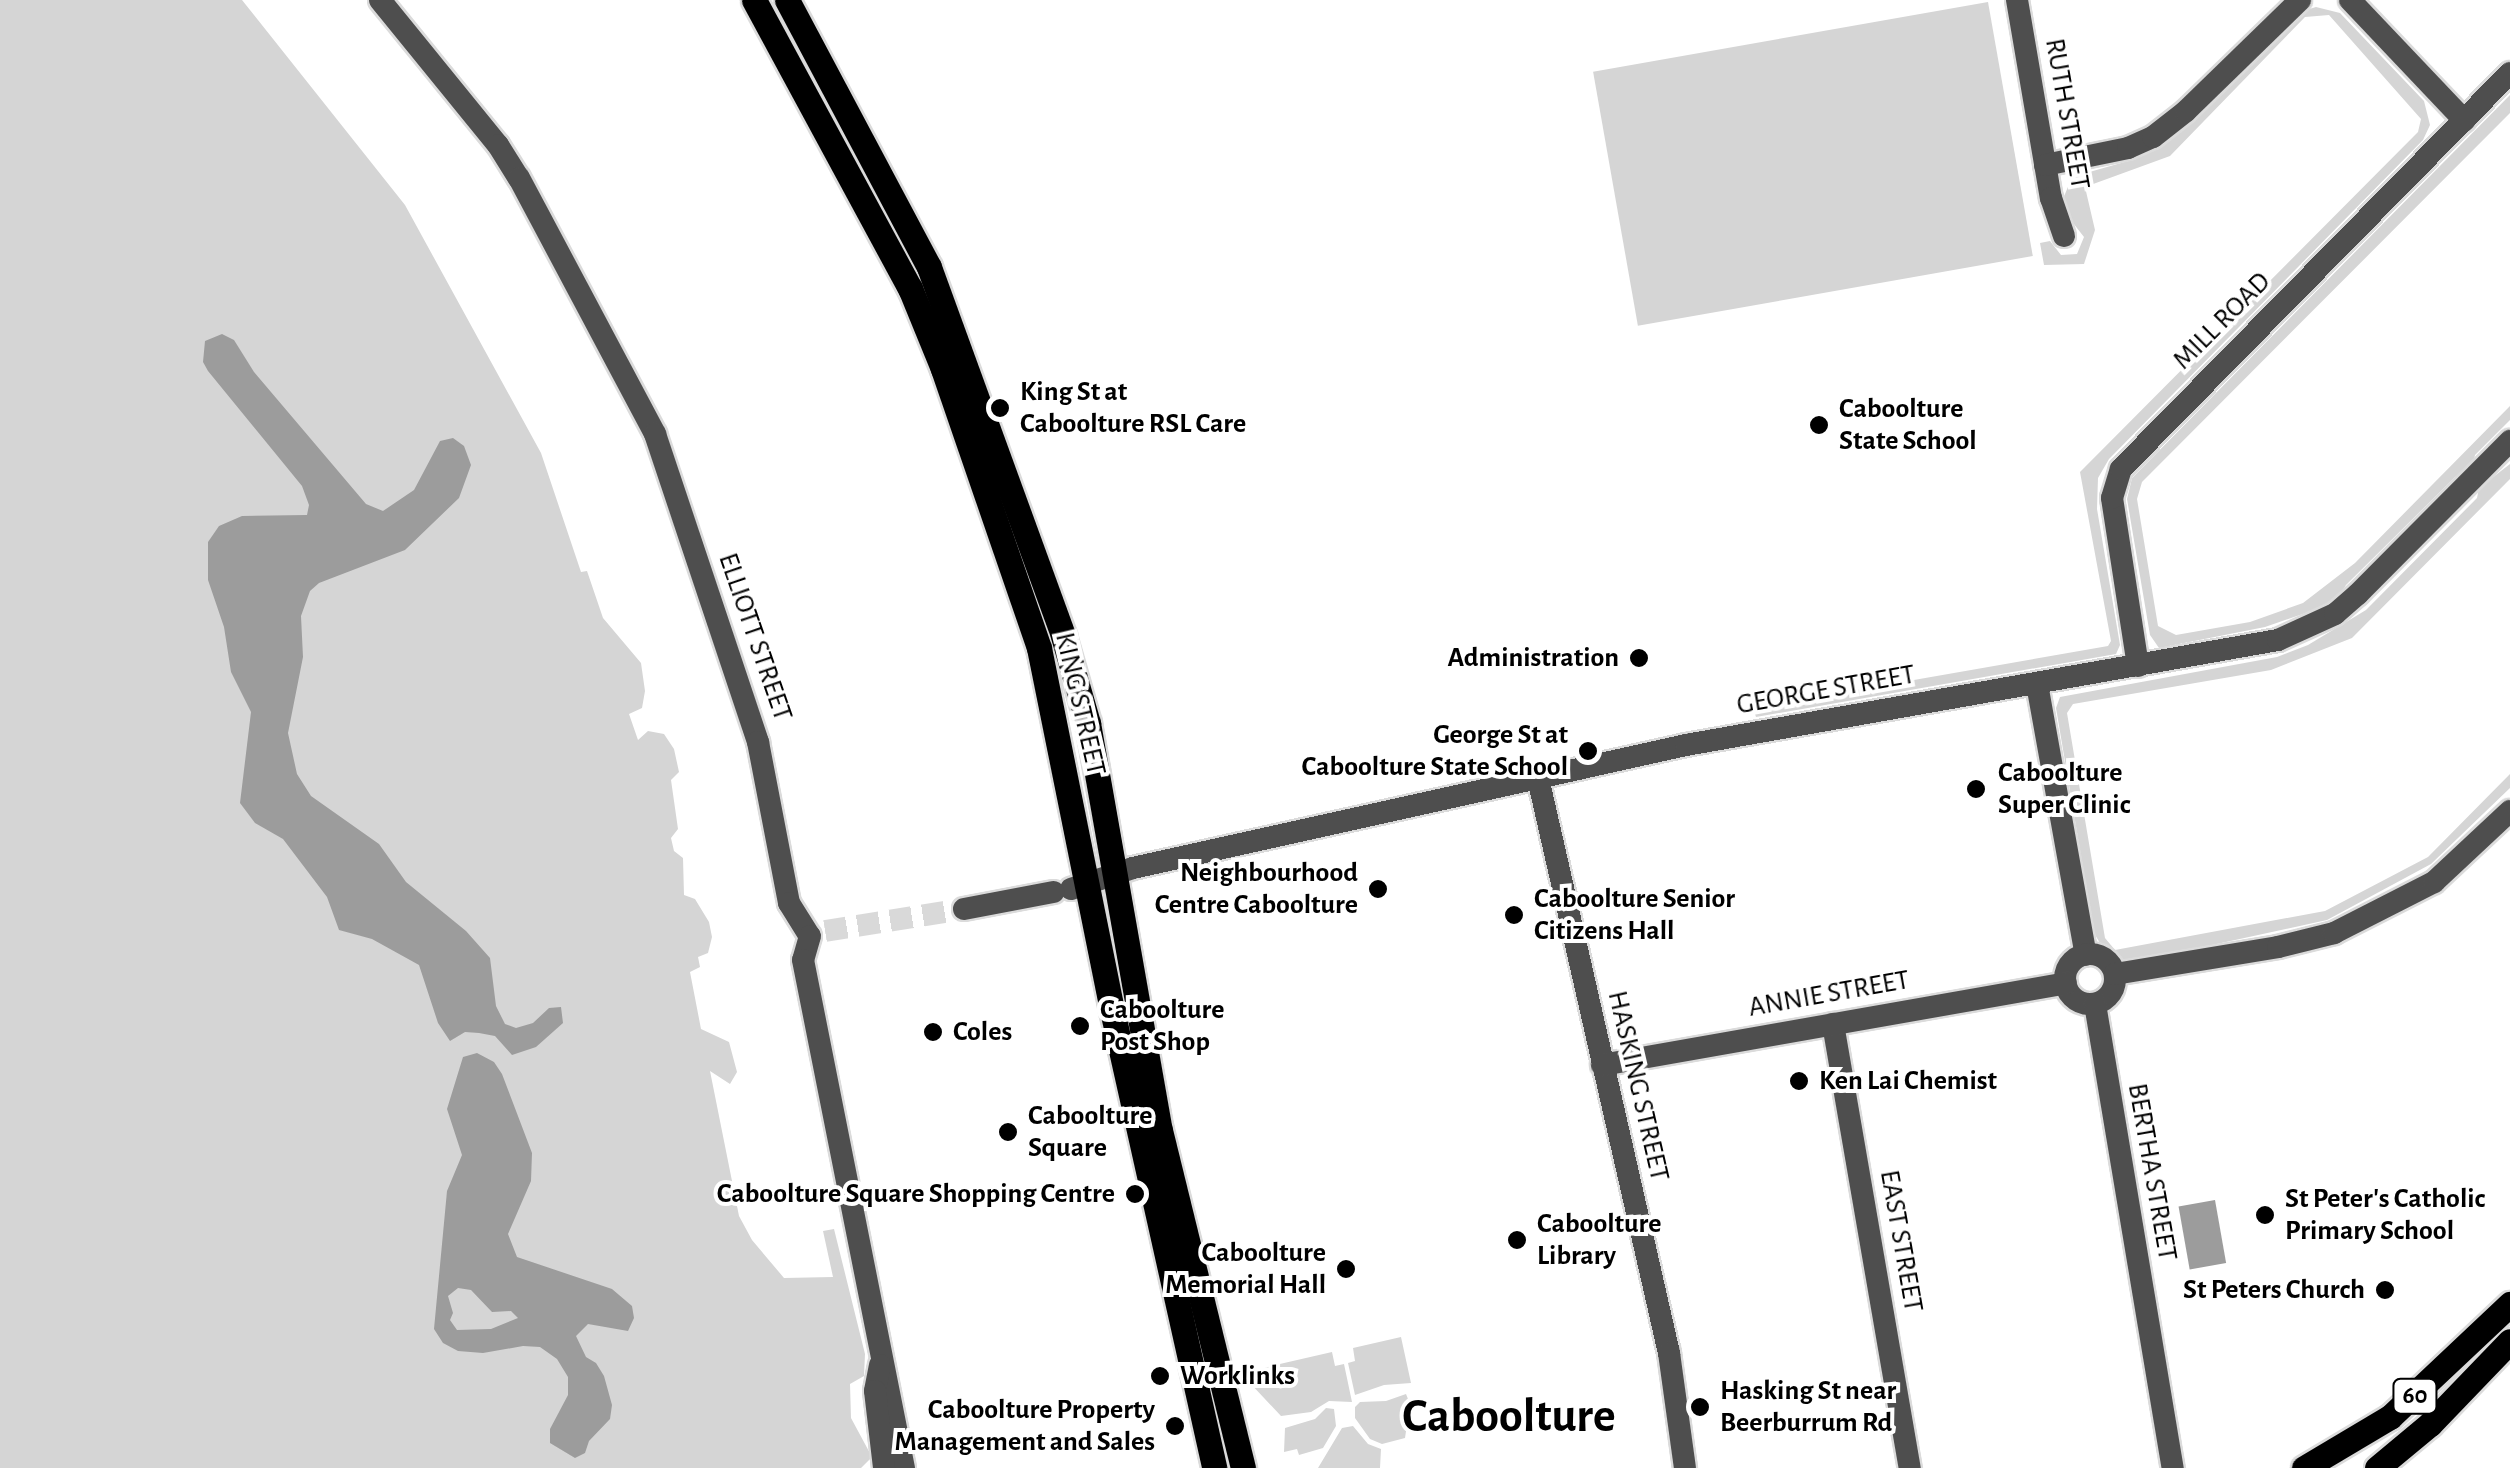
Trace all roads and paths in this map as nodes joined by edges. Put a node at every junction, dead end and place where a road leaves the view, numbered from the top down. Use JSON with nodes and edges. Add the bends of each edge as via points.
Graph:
{"nodes":[{"id":1,"x":380,"y":0,"type":"edge"},
{"id":2,"x":754,"y":0,"type":"edge"},
{"id":3,"x":786,"y":0,"type":"edge"},
{"id":4,"x":2017,"y":0,"type":"edge"},
{"id":5,"x":2300,"y":0,"type":"edge"},
{"id":6,"x":2350,"y":0,"type":"edge"},
{"id":7,"x":2510,"y":73,"type":"edge"},
{"id":8,"x":2464,"y":120,"type":"junction"},
{"id":9,"x":2044,"y":165,"type":"junction"},
{"id":10,"x":2064,"y":236,"type":"dead end"},
{"id":11,"x":2510,"y":441,"type":"edge"},
{"id":12,"x":2138,"y":666,"type":"junction"},
{"id":13,"x":2037,"y":684,"type":"junction"},
{"id":14,"x":1538,"y":778,"type":"junction"},
{"id":15,"x":2510,"y":810,"type":"edge"},
{"id":16,"x":1116,"y":873,"type":"junction"},
{"id":17,"x":1071,"y":889,"type":"junction"},
{"id":18,"x":964,"y":908,"type":"tunnel mouth"},
{"id":19,"x":2086,"y":955,"type":"junction"},
{"id":20,"x":2115,"y":974,"type":"junction"},
{"id":21,"x":2066,"y":983,"type":"junction"},
{"id":22,"x":2095,"y":1004,"type":"junction"},
{"id":23,"x":1832,"y":1024,"type":"junction"},
{"id":24,"x":1602,"y":1066,"type":"junction"},
{"id":25,"x":2510,"y":1304,"type":"edge"},
{"id":26,"x":2510,"y":1342,"type":"edge"},
{"id":27,"x":880,"y":1361,"type":"junction"},
{"id":28,"x":884,"y":1468,"type":"edge"},
{"id":29,"x":904,"y":1468,"type":"edge"},
{"id":30,"x":1214,"y":1468,"type":"edge"},
{"id":31,"x":1243,"y":1468,"type":"edge"},
{"id":32,"x":1685,"y":1468,"type":"edge"},
{"id":33,"x":1910,"y":1468,"type":"edge"},
{"id":34,"x":2172,"y":1468,"type":"edge"},
{"id":35,"x":2304,"y":1468,"type":"edge"},
{"id":36,"x":2376,"y":1468,"type":"edge"}],
"edges":[{"from":1,"to":27,"type":"street","name":"ELLIOTT STREET","via":[[520,178],[655,434],[758,742],[789,903],[818,934],[803,960]]},
{"from":2,"to":17,"type":"main road","name":"KING STREET","via":[[884,236],[944,370],[1046,672]]},
{"from":3,"to":16,"type":"main road","name":"KING STREET","via":[[914,238],[960,344],[1077,681]]},
{"from":4,"to":9,"type":"street","name":"RUTH STREET"},
{"from":5,"to":9,"type":"street","via":[[2153,136],[2128,148]]},
{"from":6,"to":8,"type":"street"},
{"from":7,"to":8,"type":"street","name":"MILL ROAD"},
{"from":8,"to":12,"type":"street","name":"MILL ROAD","via":[[2120,469],[2112,498]]},
{"from":9,"to":10,"type":"street","name":"RUTH STREET"},
{"from":11,"to":12,"type":"street","name":"GEORGE STREET","via":[[2334,614],[2278,640]]},
{"from":12,"to":13,"type":"street","name":"GEORGE STREET"},
{"from":13,"to":14,"type":"street","name":"GEORGE STREET","via":[[1686,745]]},
{"from":13,"to":19,"type":"street"},
{"from":14,"to":16,"type":"street","name":"GEORGE STREET"},
{"from":14,"to":24,"type":"street","name":"HASKING STREET"},
{"from":15,"to":20,"type":"street","via":[[2434,882],[2334,933]]},
{"from":16,"to":17,"type":"street","name":"GEORGE STREET"},
{"from":16,"to":31,"type":"main road","name":"KING STREET","via":[[1160,1130]]},
{"from":17,"to":18,"type":"street","name":"GEORGE STREET"},
{"from":17,"to":30,"type":"main road","name":"KING STREET"},
{"from":19,"to":20,"type":"street","via":[[2101,957]]},
{"from":19,"to":21,"type":"street","via":[[2073,962]]},
{"from":20,"to":22,"type":"street","via":[[2111,993]]},
{"from":21,"to":22,"type":"street","via":[[2076,1000]]},
{"from":21,"to":23,"type":"street","name":"ANNIE STREET"},
{"from":22,"to":34,"type":"street","name":"BERTHA STREET"},
{"from":23,"to":24,"type":"street","name":"ANNIE STREET"},
{"from":23,"to":33,"type":"street","name":"EAST STREET"},
{"from":24,"to":32,"type":"street","name":"HASKING STREET","via":[[1669,1353]]},
{"from":25,"to":35,"type":"main road","number":"60","via":[[2390,1417]]},
{"from":26,"to":36,"type":"main road","number":"60"},
{"from":27,"to":28,"type":"street","name":"ELLIOTT STREET","via":[[875,1392]]},
{"from":27,"to":29,"type":"street","name":"ELLIOTT STREET","via":[[892,1390]]}]}
